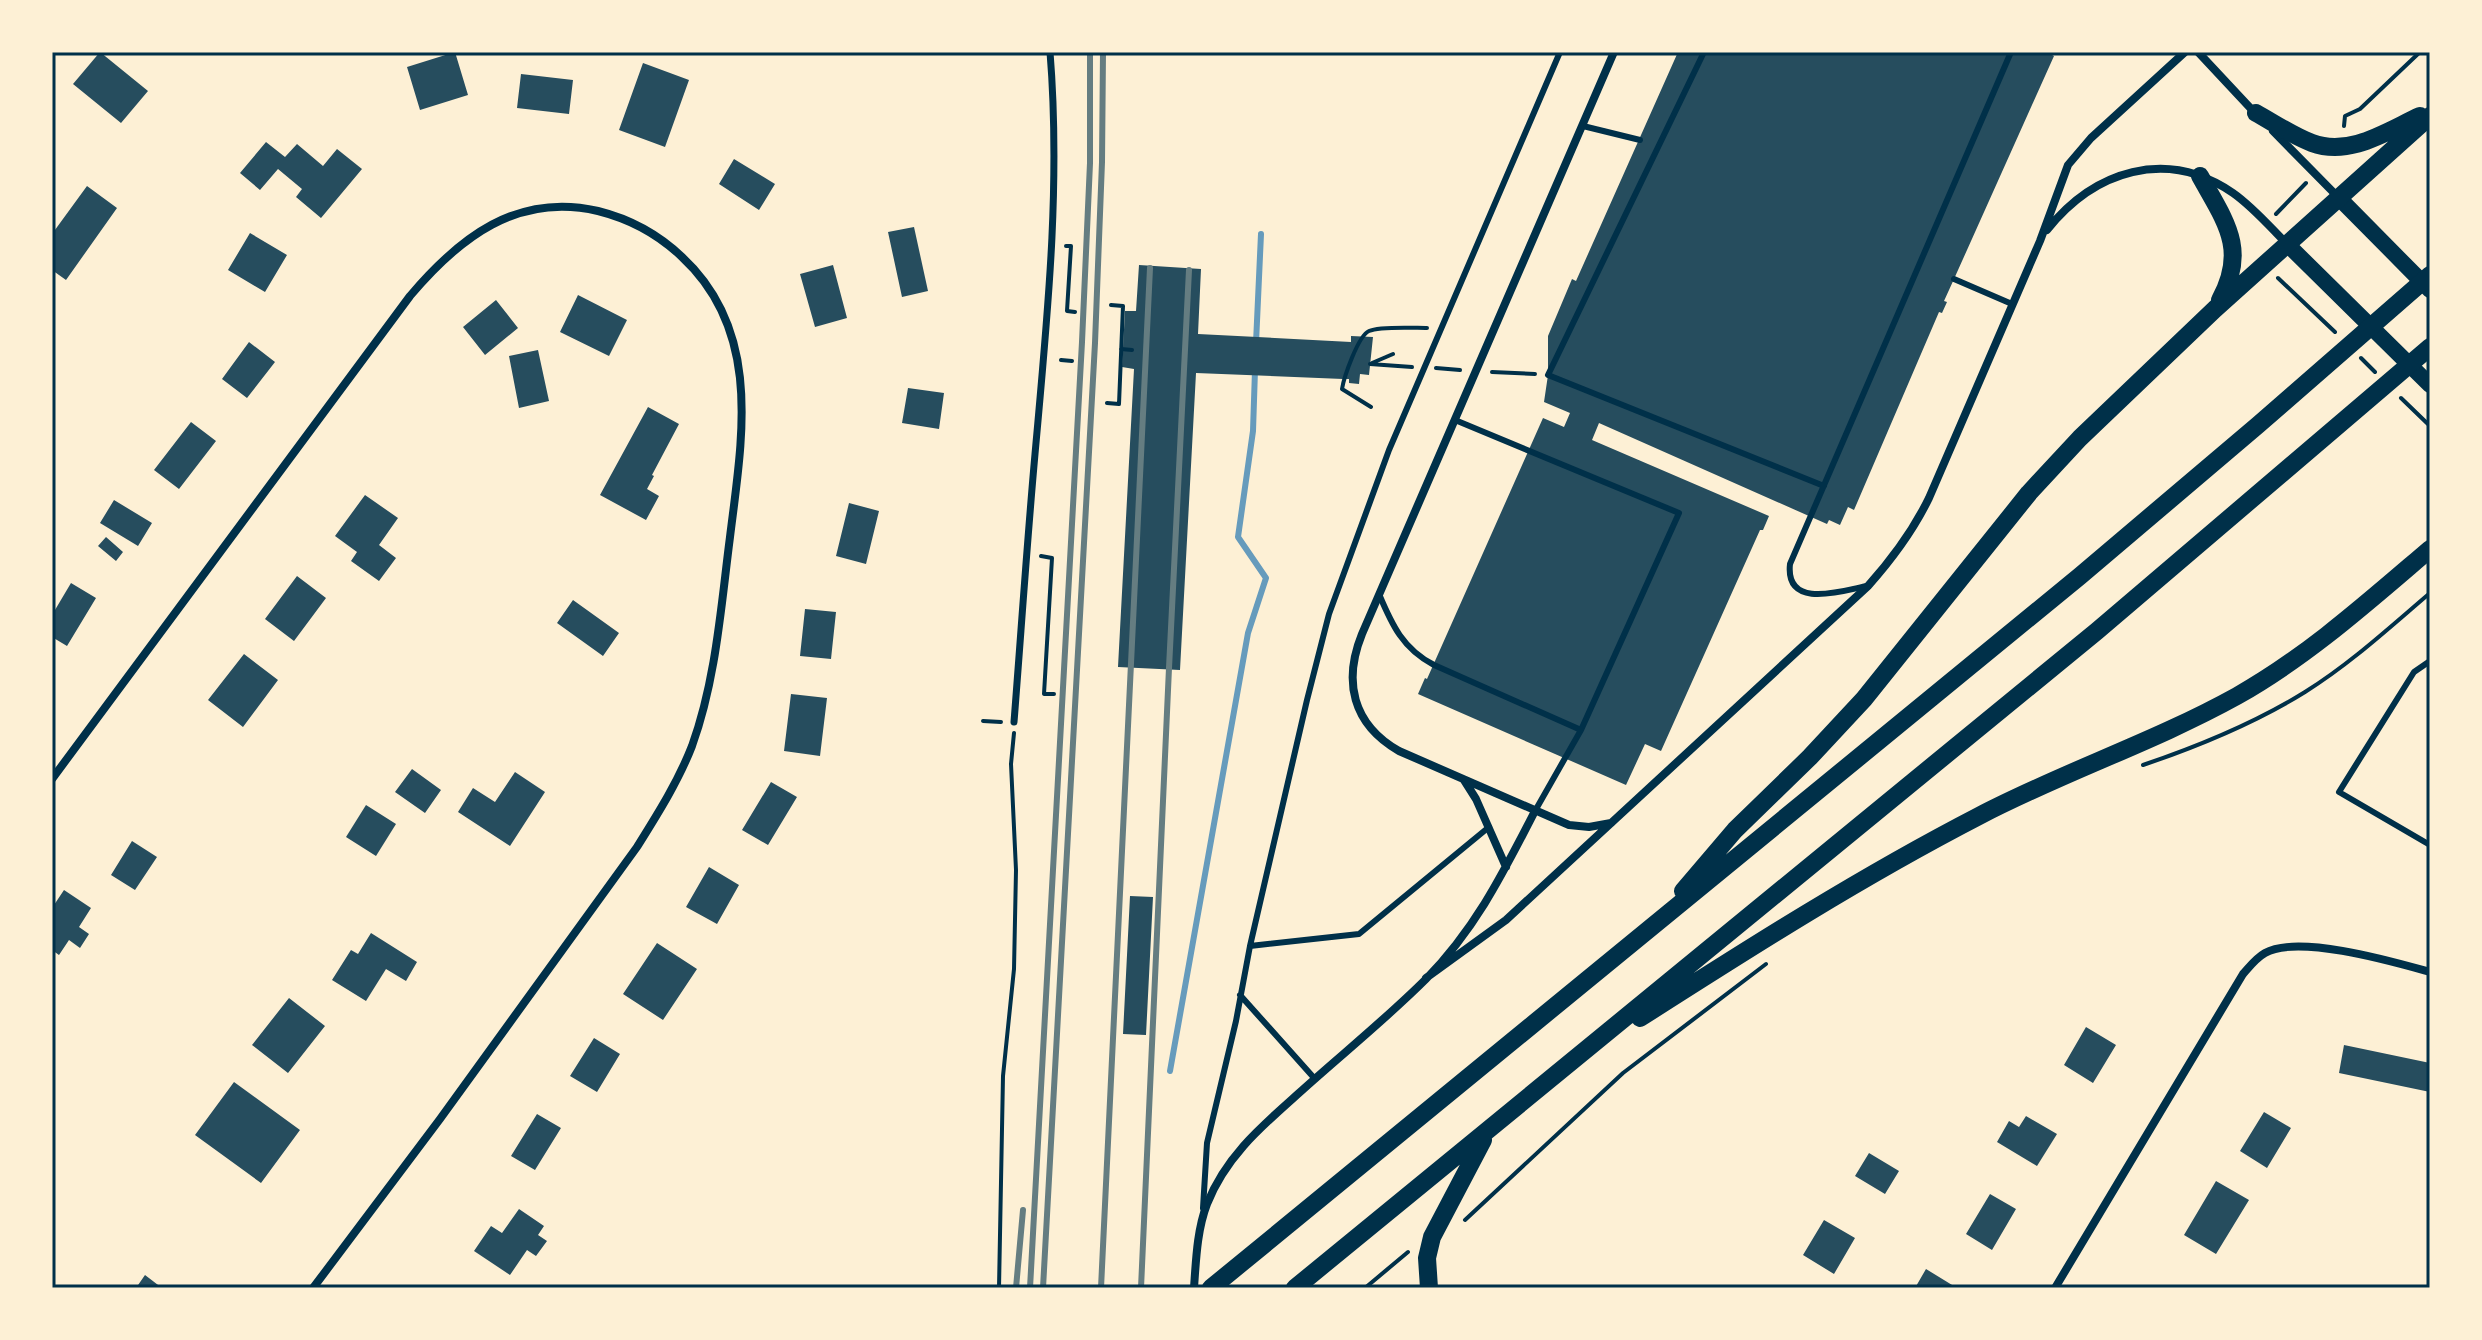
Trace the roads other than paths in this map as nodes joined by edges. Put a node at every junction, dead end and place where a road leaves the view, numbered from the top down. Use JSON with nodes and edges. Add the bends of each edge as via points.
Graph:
{"nodes":[{"id":1,"x":1050,"y":52,"type":"edge"},
{"id":2,"x":1560,"y":52,"type":"edge"},
{"id":3,"x":1614,"y":52,"type":"edge"},
{"id":4,"x":1704,"y":52,"type":"edge"},
{"id":5,"x":2185,"y":52,"type":"edge"},
{"id":6,"x":2198,"y":52,"type":"edge"},
{"id":7,"x":2011,"y":54,"type":"edge"},
{"id":8,"x":2256,"y":113,"type":"junction"},
{"id":9,"x":2430,"y":114,"type":"edge"},
{"id":10,"x":1583,"y":126,"type":"junction"},
{"id":11,"x":1640,"y":140,"type":"dead end"},
{"id":12,"x":2200,"y":176,"type":"junction"},
{"id":13,"x":2338,"y":197,"type":"junction"},
{"id":14,"x":2040,"y":241,"type":"junction"},
{"id":15,"x":2287,"y":244,"type":"junction"},
{"id":16,"x":2430,"y":275,"type":"edge"},
{"id":17,"x":1954,"y":279,"type":"dead end"},
{"id":18,"x":2430,"y":290,"type":"edge"},
{"id":19,"x":2012,"y":304,"type":"junction"},
{"id":20,"x":2215,"y":309,"type":"junction"},
{"id":21,"x":2430,"y":347,"type":"edge"},
{"id":22,"x":2430,"y":385,"type":"edge"},
{"id":23,"x":1455,"y":420,"type":"junction"},
{"id":24,"x":1824,"y":486,"type":"junction"},
{"id":25,"x":2430,"y":549,"type":"edge"},
{"id":26,"x":2430,"y":562,"type":"edge"},
{"id":27,"x":2388,"y":584,"type":"junction"},
{"id":28,"x":1868,"y":586,"type":"junction"},
{"id":29,"x":1379,"y":594,"type":"junction"},
{"id":30,"x":2430,"y":661,"type":"edge"},
{"id":31,"x":1014,"y":722,"type":"road end"},
{"id":32,"x":1581,"y":730,"type":"junction"},
{"id":33,"x":52,"y":779,"type":"edge"},
{"id":34,"x":1464,"y":779,"type":"junction"},
{"id":35,"x":1535,"y":811,"type":"junction"},
{"id":36,"x":1614,"y":822,"type":"junction"},
{"id":37,"x":1489,"y":827,"type":"junction"},
{"id":38,"x":2430,"y":845,"type":"edge"},
{"id":39,"x":1506,"y":867,"type":"junction"},
{"id":40,"x":1652,"y":927,"type":"junction"},
{"id":41,"x":1250,"y":946,"type":"junction"},
{"id":42,"x":2430,"y":972,"type":"edge"},
{"id":43,"x":1426,"y":978,"type":"junction"},
{"id":44,"x":1240,"y":995,"type":"junction"},
{"id":45,"x":1567,"y":1065,"type":"junction"},
{"id":46,"x":1315,"y":1079,"type":"junction"},
{"id":47,"x":1487,"y":1131,"type":"junction"},
{"id":48,"x":1202,"y":1220,"type":"junction"},
{"id":49,"x":313,"y":1288,"type":"edge"},
{"id":50,"x":1194,"y":1288,"type":"edge"},
{"id":51,"x":1211,"y":1288,"type":"edge"},
{"id":52,"x":1295,"y":1288,"type":"edge"},
{"id":53,"x":1429,"y":1288,"type":"edge"},
{"id":54,"x":2055,"y":1288,"type":"edge"}],
"edges":[{"from":1,"to":31,"type":"street","via":[[1051,289]]},
{"from":2,"to":41,"type":"lane","via":[[1375,483],[1329,614]]},
{"from":3,"to":10,"type":"street"},
{"from":4,"to":24,"type":"lane","via":[[1548,375]]},
{"from":5,"to":14,"type":"street","via":[[2074,156]]},
{"from":6,"to":8,"type":"street"},
{"from":7,"to":24,"type":"lane"},
{"from":8,"to":9,"type":"main road","via":[[2302,139],[2336,148],[2359,144]]},
{"from":8,"to":13,"type":"street"},
{"from":9,"to":13,"type":"main road"},
{"from":10,"to":11,"type":"lane"},
{"from":10,"to":23,"type":"street"},
{"from":12,"to":14,"type":"street","via":[[2155,170],[2103,181],[2070,204]]},
{"from":12,"to":15,"type":"street","via":[[2234,193]]},
{"from":12,"to":20,"type":"main road","via":[[2232,236],[2230,279]]},
{"from":13,"to":15,"type":"main road"},
{"from":13,"to":18,"type":"main road"},
{"from":14,"to":19,"type":"street"},
{"from":15,"to":20,"type":"main road"},
{"from":15,"to":22,"type":"main road"},
{"from":16,"to":40,"type":"main road","via":[[2092,567]]},
{"from":17,"to":19,"type":"lane"},
{"from":19,"to":28,"type":"street","via":[[1921,516]]},
{"from":20,"to":40,"type":"main road","via":[[2053,466],[1873,689],[1735,830]]},
{"from":21,"to":45,"type":"main road","via":[[2085,642]]},
{"from":23,"to":29,"type":"street"},
{"from":23,"to":32,"type":"lane","via":[[1679,513]]},
{"from":24,"to":28,"type":"lane","via":[[1793,555],[1790,578],[1799,589],[1814,594]]},
{"from":25,"to":27,"type":"main road"},
{"from":26,"to":27,"type":"main road"},
{"from":27,"to":45,"type":"main road","via":[[2301,655],[2236,696],[1898,858]]},
{"from":28,"to":36,"type":"street"},
{"from":29,"to":32,"type":"lane","via":[[1404,642],[1417,655]]},
{"from":29,"to":34,"type":"street","via":[[1352,662],[1356,702],[1370,727],[1389,745]]},
{"from":30,"to":38,"type":"lane","via":[[2414,672],[2339,792]]},
{"from":32,"to":35,"type":"lane"},
{"from":33,"to":49,"type":"street","via":[[410,296],[460,244],[515,215],[550,207],[588,209],[643,227],[674,249],[717,298],[739,360],[742,400],[721,602],[691,746],[637,847]]},
{"from":34,"to":35,"type":"street"},
{"from":34,"to":37,"type":"street"},
{"from":35,"to":36,"type":"street","via":[[1580,827]]},
{"from":35,"to":39,"type":"street"},
{"from":36,"to":43,"type":"street","via":[[1506,920]]},
{"from":37,"to":39,"type":"street"},
{"from":37,"to":41,"type":"lane","via":[[1359,934]]},
{"from":39,"to":43,"type":"street","via":[[1477,918]]},
{"from":40,"to":51,"type":"main road"},
{"from":41,"to":44,"type":"lane"},
{"from":42,"to":54,"type":"street","via":[[2334,950],[2281,948],[2252,963]]},
{"from":43,"to":46,"type":"street"},
{"from":44,"to":46,"type":"lane"},
{"from":44,"to":48,"type":"lane","via":[[1207,1143]]},
{"from":45,"to":47,"type":"main road"},
{"from":46,"to":48,"type":"street","via":[[1237,1152]]},
{"from":47,"to":52,"type":"main road"},
{"from":47,"to":53,"type":"main road","via":[[1432,1237]]},
{"from":48,"to":50,"type":"street"}]}
